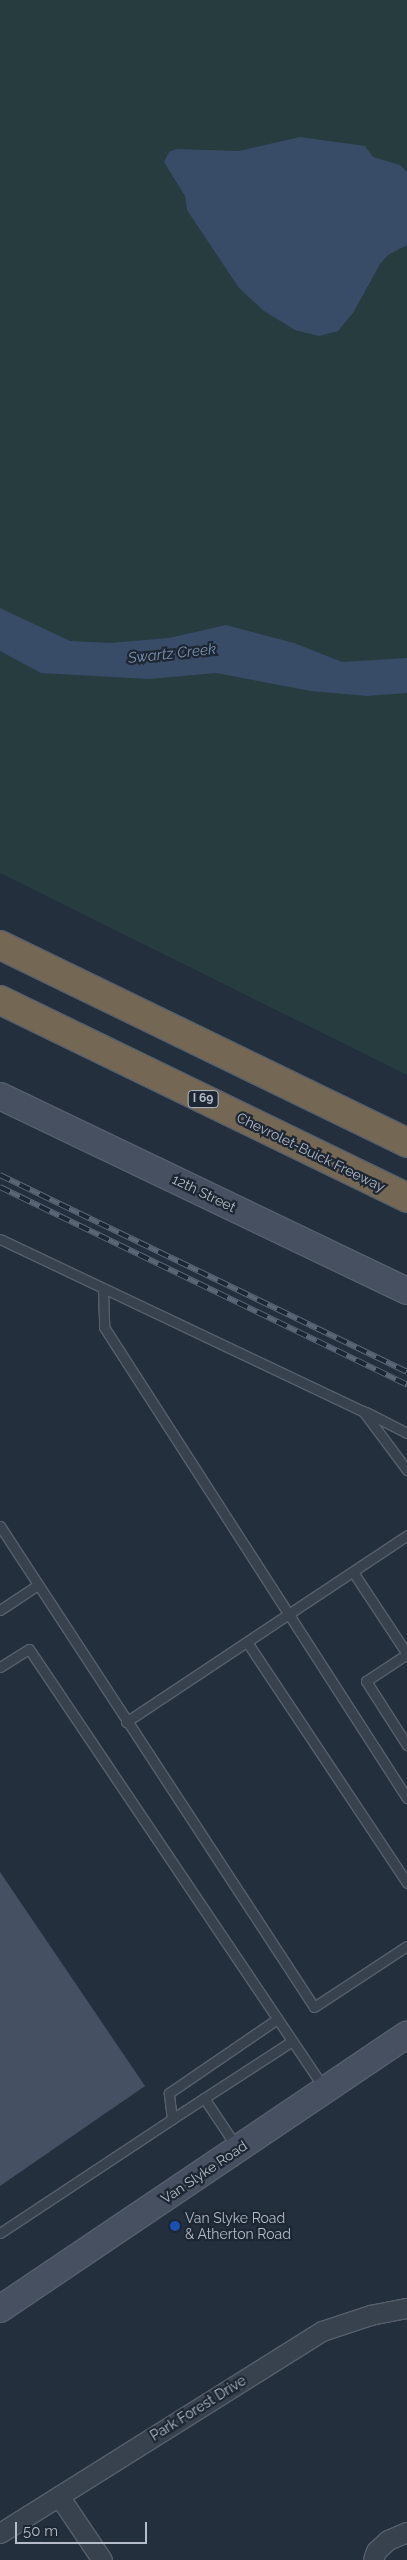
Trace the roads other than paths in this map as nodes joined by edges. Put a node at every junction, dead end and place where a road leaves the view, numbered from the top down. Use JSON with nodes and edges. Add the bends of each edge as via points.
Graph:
{"nodes":[{"id":1,"x":0,"y":945,"type":"edge"},
{"id":2,"x":0,"y":1000,"type":"edge"},
{"id":3,"x":0,"y":1096,"type":"edge"},
{"id":4,"x":407,"y":1143,"type":"edge"},
{"id":5,"x":407,"y":1198,"type":"edge"},
{"id":6,"x":0,"y":1239,"type":"edge"},
{"id":7,"x":103,"y":1290,"type":"junction"},
{"id":8,"x":407,"y":1291,"type":"edge"},
{"id":9,"x":363,"y":1411,"type":"junction"},
{"id":10,"x":407,"y":1433,"type":"edge"},
{"id":11,"x":407,"y":1470,"type":"edge"},
{"id":12,"x":0,"y":1526,"type":"edge"},
{"id":13,"x":407,"y":1535,"type":"edge"},
{"id":14,"x":353,"y":1572,"type":"junction"},
{"id":15,"x":36,"y":1586,"type":"junction"},
{"id":16,"x":0,"y":1610,"type":"edge"},
{"id":17,"x":289,"y":1614,"type":"junction"},
{"id":18,"x":247,"y":1642,"type":"junction"},
{"id":19,"x":0,"y":1667,"type":"edge"},
{"id":20,"x":126,"y":1722,"type":"junction"},
{"id":21,"x":407,"y":1745,"type":"edge"},
{"id":22,"x":407,"y":1798,"type":"edge"},
{"id":23,"x":407,"y":1883,"type":"edge"},
{"id":24,"x":407,"y":1946,"type":"edge"},
{"id":25,"x":277,"y":2018,"type":"junction"},
{"id":26,"x":406,"y":2035,"type":"edge"},
{"id":27,"x":292,"y":2041,"type":"junction"},
{"id":28,"x":325,"y":2090,"type":"junction"},
{"id":29,"x":204,"y":2098,"type":"junction"},
{"id":30,"x":172,"y":2119,"type":"junction"},
{"id":31,"x":237,"y":2149,"type":"junction"},
{"id":32,"x":0,"y":2233,"type":"edge"},
{"id":33,"x":407,"y":2308,"type":"edge"},
{"id":34,"x":0,"y":2310,"type":"edge"},
{"id":35,"x":59,"y":2496,"type":"junction"},
{"id":36,"x":407,"y":2532,"type":"edge"},
{"id":37,"x":0,"y":2533,"type":"edge"},
{"id":38,"x":102,"y":2560,"type":"edge"},
{"id":39,"x":373,"y":2560,"type":"edge"}],
"edges":[{"from":1,"to":4,"type":"highway"},
{"from":2,"to":5,"type":"highway","name":"Chevrolet-Buick Freeway","number":"I 69"},
{"from":3,"to":8,"type":"street","name":"12th Street"},
{"from":6,"to":7,"type":"lane"},
{"from":7,"to":9,"type":"lane"},
{"from":7,"to":17,"type":"lane","via":[[104,1327]]},
{"from":9,"to":10,"type":"lane"},
{"from":9,"to":11,"type":"lane"},
{"from":12,"to":15,"type":"lane"},
{"from":13,"to":14,"type":"lane"},
{"from":14,"to":17,"type":"lane"},
{"from":14,"to":21,"type":"lane","via":[[407,1654],[366,1681]]},
{"from":15,"to":16,"type":"lane"},
{"from":15,"to":20,"type":"lane"},
{"from":17,"to":18,"type":"lane"},
{"from":17,"to":22,"type":"lane"},
{"from":18,"to":20,"type":"lane"},
{"from":18,"to":23,"type":"lane"},
{"from":19,"to":25,"type":"lane","via":[[29,1649]]},
{"from":20,"to":24,"type":"lane","via":[[314,2007]]},
{"from":25,"to":27,"type":"lane"},
{"from":25,"to":30,"type":"lane","via":[[169,2093]]},
{"from":26,"to":28,"type":"street","name":"Van Slyke Road"},
{"from":27,"to":28,"type":"lane"},
{"from":27,"to":29,"type":"lane"},
{"from":28,"to":31,"type":"street","name":"Van Slyke Road"},
{"from":29,"to":30,"type":"lane"},
{"from":29,"to":31,"type":"lane"},
{"from":30,"to":32,"type":"lane"},
{"from":31,"to":34,"type":"street","name":"Van Slyke Road"},
{"from":33,"to":35,"type":"street","name":"Park Forest Drive","via":[[370,2315],[322,2331]]},
{"from":35,"to":37,"type":"street","name":"Park Forest Drive"},
{"from":35,"to":38,"type":"street"},
{"from":36,"to":39,"type":"street","via":[[388,2540],[376,2551]]}]}
